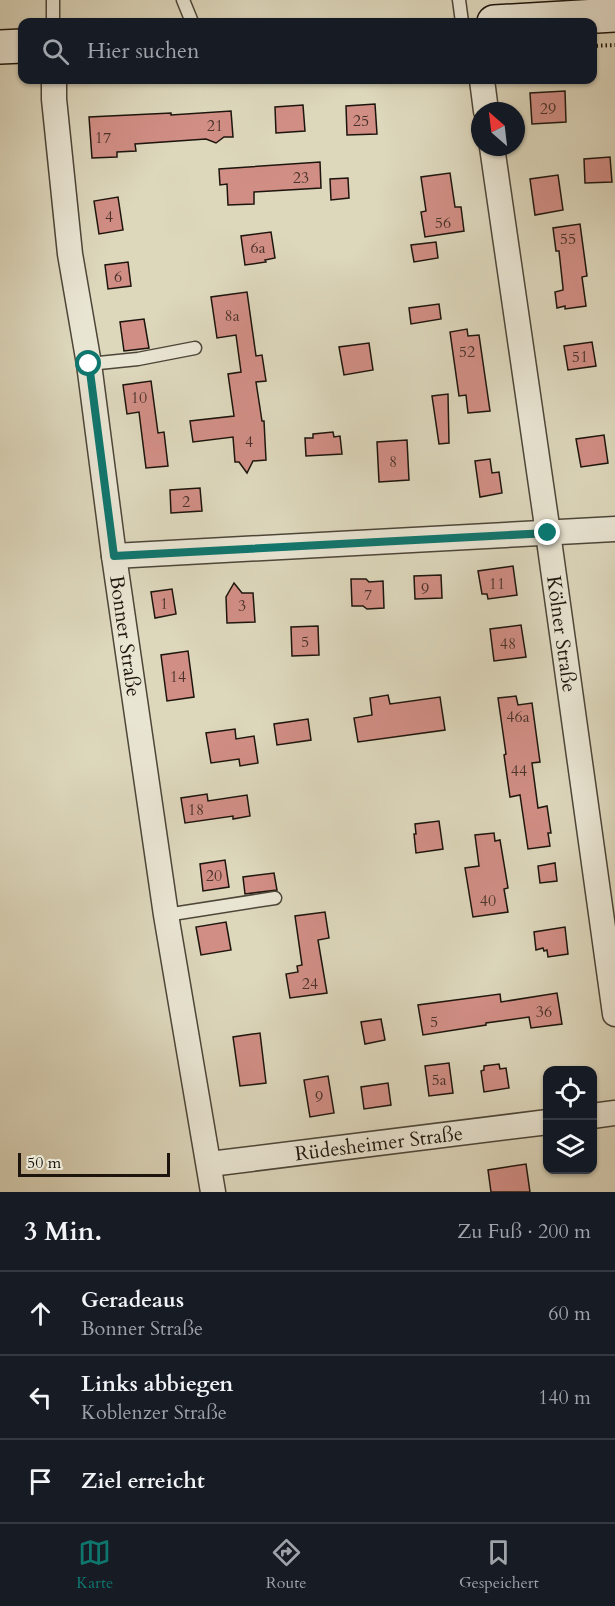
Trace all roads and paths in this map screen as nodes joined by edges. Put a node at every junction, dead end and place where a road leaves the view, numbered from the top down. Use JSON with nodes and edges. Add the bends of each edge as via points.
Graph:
{"nodes":[{"id":1,"x":52,"y":0,"type":"edge"},
{"id":2,"x":183,"y":0,"type":"edge"},
{"id":3,"x":459,"y":0,"type":"edge"},
{"id":4,"x":615,"y":15,"type":"edge"},
{"id":5,"x":53,"y":18,"type":"edge"},
{"id":6,"x":190,"y":18,"type":"edge"},
{"id":7,"x":461,"y":18,"type":"edge"},
{"id":8,"x":563,"y":18,"type":"edge"},
{"id":9,"x":615,"y":45,"type":"edge"},
{"id":10,"x":18,"y":46,"type":"edge"},
{"id":11,"x":597,"y":46,"type":"edge"},
{"id":12,"x":0,"y":47,"type":"edge"},
{"id":13,"x":54,"y":84,"type":"edge"},
{"id":14,"x":483,"y":84,"type":"edge"},
{"id":15,"x":485,"y":102,"type":"edge"},
{"id":16,"x":493,"y":156,"type":"edge"},
{"id":17,"x":195,"y":348,"type":"dead end"},
{"id":18,"x":89,"y":364,"type":"junction"},
{"id":19,"x":615,"y":529,"type":"edge"},
{"id":20,"x":548,"y":533,"type":"junction"},
{"id":21,"x":114,"y":556,"type":"junction"},
{"id":22,"x":276,"y":898,"type":"dead end"},
{"id":23,"x":166,"y":915,"type":"junction"},
{"id":24,"x":615,"y":1014,"type":"edge"},
{"id":25,"x":615,"y":1113,"type":"edge"},
{"id":26,"x":597,"y":1115,"type":"edge"},
{"id":27,"x":543,"y":1123,"type":"edge"},
{"id":28,"x":210,"y":1164,"type":"junction"},
{"id":29,"x":213,"y":1192,"type":"edge"}],
"edges":[{"from":1,"to":5,"type":"lane"},
{"from":2,"to":6,"type":"lane"},
{"from":3,"to":7,"type":"lane"},
{"from":4,"to":8,"type":"main road"},
{"from":9,"to":11,"type":"path"},
{"from":10,"to":12,"type":"main road"},
{"from":13,"to":18,"type":"street","name":"Bonner Straße","via":[[70,254]]},
{"from":14,"to":15,"type":"street"},
{"from":16,"to":20,"type":"street","name":"Kölner Straße"},
{"from":17,"to":18,"type":"lane"},
{"from":18,"to":21,"type":"street","name":"Bonner Straße"},
{"from":19,"to":20,"type":"street"},
{"from":20,"to":21,"type":"street"},
{"from":20,"to":24,"type":"street","name":"Kölner Straße"},
{"from":21,"to":23,"type":"street","name":"Bonner Straße"},
{"from":22,"to":23,"type":"lane"},
{"from":23,"to":28,"type":"street","name":"Bonner Straße"},
{"from":25,"to":26,"type":"street"},
{"from":27,"to":28,"type":"street","name":"Rüdesheimer Straße"},
{"from":28,"to":29,"type":"street","name":"Bonner Straße"}]}
